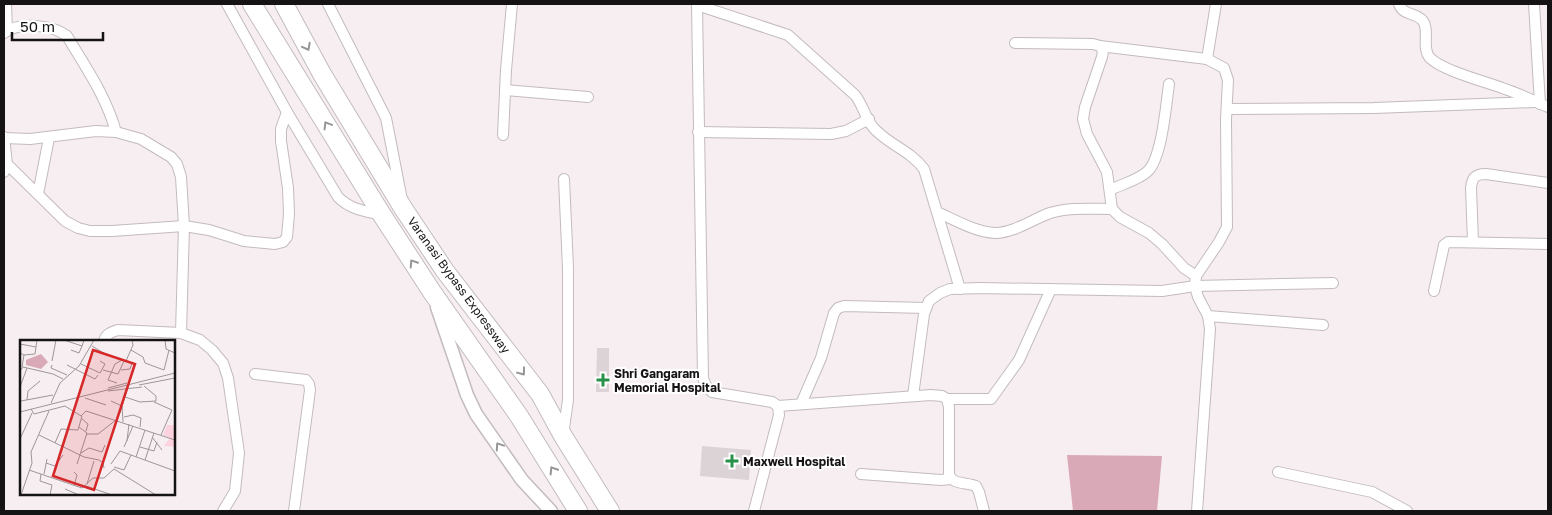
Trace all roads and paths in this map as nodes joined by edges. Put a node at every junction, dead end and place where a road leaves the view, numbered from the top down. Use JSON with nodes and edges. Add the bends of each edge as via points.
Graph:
{"nodes":[{"id":1,"x":6,"y":4,"type":"edge"},
{"id":2,"x":227,"y":4,"type":"edge"},
{"id":3,"x":252,"y":4,"type":"edge"},
{"id":4,"x":284,"y":4,"type":"edge"},
{"id":5,"x":328,"y":4,"type":"edge"},
{"id":6,"x":512,"y":4,"type":"edge"},
{"id":7,"x":697,"y":4,"type":"edge"},
{"id":8,"x":1216,"y":4,"type":"edge"},
{"id":9,"x":1399,"y":4,"type":"edge"},
{"id":10,"x":1534,"y":4,"type":"edge"},
{"id":11,"x":6,"y":31,"type":"edge"},
{"id":12,"x":1015,"y":43,"type":"dead end"},
{"id":13,"x":1100,"y":46,"type":"junction"},
{"id":14,"x":1207,"y":59,"type":"junction"},
{"id":15,"x":1169,"y":84,"type":"dead end"},
{"id":16,"x":505,"y":90,"type":"junction"},
{"id":17,"x":588,"y":97,"type":"dead end"},
{"id":18,"x":1541,"y":104,"type":"edge"},
{"id":19,"x":1227,"y":109,"type":"junction"},
{"id":20,"x":287,"y":112,"type":"junction"},
{"id":21,"x":869,"y":119,"type":"junction"},
{"id":22,"x":116,"y":132,"type":"junction"},
{"id":23,"x":698,"y":132,"type":"junction"},
{"id":24,"x":504,"y":135,"type":"dead end"},
{"id":25,"x":4,"y":137,"type":"edge"},
{"id":26,"x":49,"y":138,"type":"junction"},
{"id":27,"x":5,"y":168,"type":"edge"},
{"id":28,"x":564,"y":179,"type":"dead end"},
{"id":29,"x":1548,"y":183,"type":"edge"},
{"id":30,"x":1110,"y":190,"type":"junction"},
{"id":31,"x":38,"y":194,"type":"junction"},
{"id":32,"x":403,"y":208,"type":"junction"},
{"id":33,"x":1112,"y":209,"type":"junction"},
{"id":34,"x":937,"y":212,"type":"junction"},
{"id":35,"x":382,"y":215,"type":"junction"},
{"id":36,"x":184,"y":226,"type":"junction"},
{"id":37,"x":1473,"y":242,"type":"junction"},
{"id":38,"x":1548,"y":244,"type":"edge"},
{"id":39,"x":1196,"y":281,"type":"junction"},
{"id":40,"x":1333,"y":283,"type":"dead end"},
{"id":41,"x":960,"y":289,"type":"junction"},
{"id":42,"x":1051,"y":289,"type":"junction"},
{"id":43,"x":1434,"y":291,"type":"dead end"},
{"id":44,"x":432,"y":292,"type":"junction"},
{"id":45,"x":926,"y":308,"type":"junction"},
{"id":46,"x":1208,"y":316,"type":"junction"},
{"id":47,"x":1323,"y":326,"type":"dead end"},
{"id":48,"x":181,"y":333,"type":"junction"},
{"id":49,"x":104,"y":340,"type":"edge"},
{"id":50,"x":255,"y":374,"type":"dead end"},
{"id":51,"x":913,"y":396,"type":"junction"},
{"id":52,"x":947,"y":399,"type":"junction"},
{"id":53,"x":802,"y":404,"type":"junction"},
{"id":54,"x":778,"y":406,"type":"junction"},
{"id":55,"x":563,"y":436,"type":"junction"},
{"id":56,"x":1278,"y":472,"type":"dead end"},
{"id":57,"x":861,"y":474,"type":"dead end"},
{"id":58,"x":950,"y":479,"type":"junction"},
{"id":59,"x":223,"y":511,"type":"edge"},
{"id":60,"x":294,"y":511,"type":"edge"},
{"id":61,"x":551,"y":511,"type":"edge"},
{"id":62,"x":578,"y":511,"type":"edge"},
{"id":63,"x":610,"y":511,"type":"edge"},
{"id":64,"x":754,"y":511,"type":"edge"},
{"id":65,"x":984,"y":511,"type":"edge"},
{"id":66,"x":1197,"y":511,"type":"edge"},
{"id":67,"x":1407,"y":511,"type":"edge"}],
"edges":[{"from":1,"to":11,"type":"street"},
{"from":2,"to":20,"type":"street"},
{"from":35,"to":3,"type":"highway","name":"Varanasi Bypass Expressway","one_way":true},
{"from":4,"to":32,"type":"highway","name":"Varanasi Bypass Expressway","one_way":true},
{"from":5,"to":32,"type":"street","via":[[386,118]]},
{"from":6,"to":16,"type":"street"},
{"from":7,"to":21,"type":"street","via":[[788,35],[855,95]]},
{"from":7,"to":23,"type":"street"},
{"from":8,"to":14,"type":"street"},
{"from":9,"to":18,"type":"street","via":[[1405,12],[1423,21],[1427,52],[1436,62]]},
{"from":10,"to":18,"type":"street"},
{"from":11,"to":22,"type":"street","via":[[25,26],[49,27],[67,36],[110,110]]},
{"from":12,"to":13,"type":"street"},
{"from":13,"to":14,"type":"street"},
{"from":13,"to":30,"type":"street","via":[[1102,57],[1083,118],[1087,134],[1107,172]]},
{"from":14,"to":19,"type":"street","via":[[1224,68],[1227,74]]},
{"from":15,"to":30,"type":"street","via":[[1159,148],[1152,165],[1141,176]]},
{"from":16,"to":17,"type":"street"},
{"from":16,"to":24,"type":"street"},
{"from":18,"to":19,"type":"street"},
{"from":19,"to":39,"type":"street","via":[[1227,227]]},
{"from":20,"to":35,"type":"street","via":[[338,197],[358,210]]},
{"from":20,"to":36,"type":"street","via":[[281,129],[288,188],[287,237],[275,244],[244,241]]},
{"from":21,"to":23,"type":"street","via":[[831,134]]},
{"from":21,"to":34,"type":"street","via":[[884,137],[916,158],[924,169]]},
{"from":22,"to":26,"type":"street","via":[[96,131]]},
{"from":22,"to":36,"type":"street","via":[[141,139],[171,157],[181,178]]},
{"from":23,"to":54,"type":"street","via":[[703,378],[712,392],[772,402]]},
{"from":25,"to":26,"type":"street"},
{"from":25,"to":27,"type":"street"},
{"from":26,"to":31,"type":"street"},
{"from":27,"to":31,"type":"street"},
{"from":28,"to":55,"type":"street","via":[[568,400]]},
{"from":29,"to":37,"type":"street","via":[[1486,174],[1474,177],[1471,188]]},
{"from":30,"to":33,"type":"street"},
{"from":31,"to":36,"type":"street","via":[[65,222],[90,231]]},
{"from":32,"to":55,"type":"highway","name":"Varanasi Bypass Expressway","one_way":true,"via":[[445,271],[540,394]]},
{"from":33,"to":34,"type":"street","via":[[1065,210],[995,233],[973,228]]},
{"from":33,"to":39,"type":"street","via":[[1162,244]]},
{"from":34,"to":41,"type":"street"},
{"from":44,"to":35,"type":"highway","name":"Varanasi Bypass Expressway","one_way":true},
{"from":36,"to":48,"type":"street"},
{"from":37,"to":38,"type":"street"},
{"from":37,"to":43,"type":"street","via":[[1444,244]]},
{"from":39,"to":40,"type":"street"},
{"from":39,"to":42,"type":"street","via":[[1162,291]]},
{"from":39,"to":46,"type":"street","via":[[1198,298]]},
{"from":41,"to":42,"type":"street"},
{"from":41,"to":45,"type":"street","via":[[940,293],[929,301]]},
{"from":42,"to":52,"type":"street","via":[[1019,360],[991,399]]},
{"from":61,"to":44,"type":"street","one_way":true,"via":[[522,480],[476,414]]},
{"from":62,"to":44,"type":"highway","name":"Varanasi Bypass Expressway","one_way":true,"via":[[519,416]]},
{"from":45,"to":51,"type":"street"},
{"from":45,"to":53,"type":"street","via":[[838,308]]},
{"from":46,"to":47,"type":"street"},
{"from":46,"to":66,"type":"street","via":[[1210,329]]},
{"from":48,"to":49,"type":"street","via":[[118,330]]},
{"from":48,"to":59,"type":"street","via":[[200,340],[212,350],[223,363],[228,378],[239,469],[235,491]]},
{"from":50,"to":60,"type":"street","via":[[306,380],[309,384]]},
{"from":51,"to":52,"type":"street","via":[[942,396]]},
{"from":51,"to":53,"type":"street"},
{"from":52,"to":58,"type":"street"},
{"from":53,"to":54,"type":"street"},
{"from":54,"to":64,"type":"street","via":[[779,415]]},
{"from":55,"to":63,"type":"highway","name":"Varanasi Bypass Expressway"},
{"from":56,"to":67,"type":"street","via":[[1372,492]]},
{"from":57,"to":58,"type":"street"},
{"from":58,"to":65,"type":"street","via":[[976,486]]}]}
